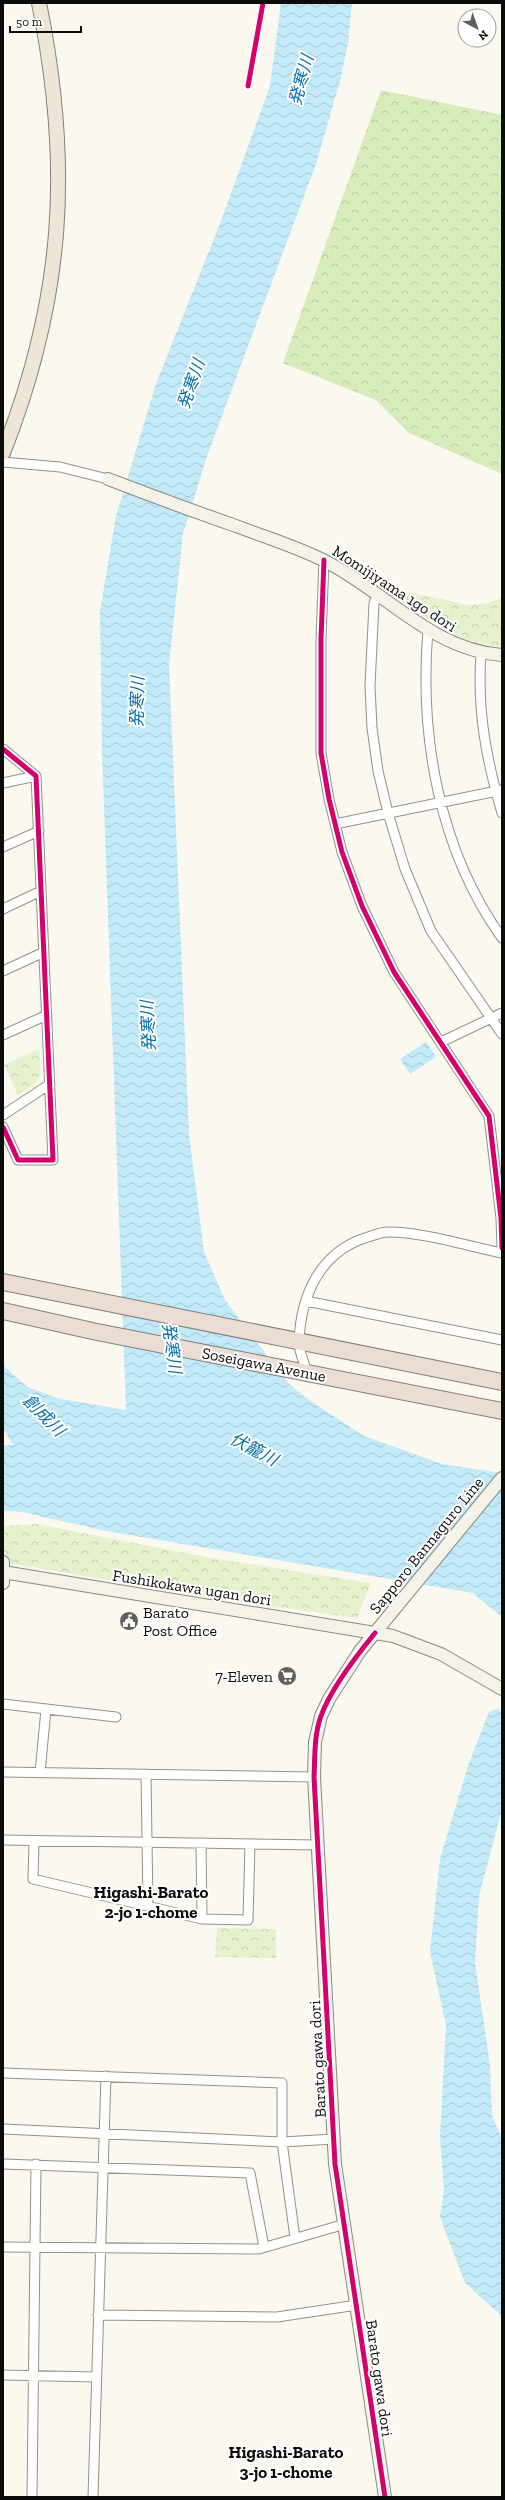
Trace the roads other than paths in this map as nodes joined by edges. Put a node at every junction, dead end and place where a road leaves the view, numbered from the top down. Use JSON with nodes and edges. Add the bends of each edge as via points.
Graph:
{"nodes":[{"id":1,"x":39,"y":3,"type":"edge"},
{"id":2,"x":3,"y":453,"type":"edge"},
{"id":3,"x":3,"y":462,"type":"edge"},
{"id":4,"x":108,"y":479,"type":"joint"},
{"id":5,"x":324,"y":560,"type":"junction"},
{"id":6,"x":378,"y":594,"type":"junction"},
{"id":7,"x":428,"y":630,"type":"junction"},
{"id":8,"x":481,"y":653,"type":"junction"},
{"id":9,"x":502,"y":655,"type":"edge"},
{"id":10,"x":3,"y":749,"type":"edge"},
{"id":11,"x":36,"y":776,"type":"junction"},
{"id":12,"x":3,"y":783,"type":"edge"},
{"id":13,"x":499,"y":790,"type":"edge"},
{"id":14,"x":441,"y":802,"type":"junction"},
{"id":15,"x":388,"y":813,"type":"junction"},
{"id":16,"x":502,"y":813,"type":"edge"},
{"id":17,"x":335,"y":824,"type":"junction"},
{"id":18,"x":39,"y":831,"type":"junction"},
{"id":19,"x":3,"y":847,"type":"edge"},
{"id":20,"x":42,"y":891,"type":"junction"},
{"id":21,"x":3,"y":909,"type":"edge"},
{"id":22,"x":502,"y":938,"type":"edge"},
{"id":23,"x":44,"y":952,"type":"junction"},
{"id":24,"x":3,"y":972,"type":"edge"},
{"id":25,"x":502,"y":1013,"type":"edge"},
{"id":26,"x":47,"y":1015,"type":"junction"},
{"id":27,"x":491,"y":1018,"type":"junction"},
{"id":28,"x":502,"y":1034,"type":"edge"},
{"id":29,"x":3,"y":1035,"type":"edge"},
{"id":30,"x":441,"y":1042,"type":"junction"},
{"id":31,"x":50,"y":1084,"type":"junction"},
{"id":32,"x":3,"y":1115,"type":"edge"},
{"id":33,"x":3,"y":1127,"type":"edge"},
{"id":34,"x":500,"y":1192,"type":"edge"},
{"id":35,"x":502,"y":1248,"type":"edge"},
{"id":36,"x":502,"y":1253,"type":"edge"},
{"id":37,"x":3,"y":1282,"type":"edge"},
{"id":38,"x":306,"y":1301,"type":"junction"},
{"id":39,"x":3,"y":1311,"type":"edge"},
{"id":40,"x":502,"y":1340,"type":"edge"},
{"id":41,"x":298,"y":1342,"type":"junction"},
{"id":42,"x":305,"y":1373,"type":"junction"},
{"id":43,"x":502,"y":1382,"type":"edge"},
{"id":44,"x":502,"y":1411,"type":"edge"},
{"id":45,"x":502,"y":1478,"type":"edge"},
{"id":46,"x":3,"y":1572,"type":"edge"},
{"id":47,"x":375,"y":1632,"type":"junction"},
{"id":48,"x":502,"y":1689,"type":"edge"},
{"id":49,"x":3,"y":1704,"type":"edge"},
{"id":50,"x":46,"y":1709,"type":"junction"},
{"id":51,"x":116,"y":1717,"type":"dead end"},
{"id":52,"x":3,"y":1772,"type":"edge"},
{"id":53,"x":40,"y":1773,"type":"junction"},
{"id":54,"x":146,"y":1774,"type":"junction"},
{"id":55,"x":314,"y":1777,"type":"junction"},
{"id":56,"x":3,"y":1840,"type":"edge"},
{"id":57,"x":34,"y":1841,"type":"junction"},
{"id":58,"x":147,"y":1842,"type":"junction"},
{"id":59,"x":200,"y":1843,"type":"junction"},
{"id":60,"x":250,"y":1844,"type":"junction"},
{"id":61,"x":317,"y":1845,"type":"junction"},
{"id":62,"x":148,"y":1906,"type":"junction"},
{"id":63,"x":202,"y":1919,"type":"junction"},
{"id":64,"x":3,"y":2073,"type":"edge"},
{"id":65,"x":106,"y":2076,"type":"junction"},
{"id":66,"x":3,"y":2129,"type":"edge"},
{"id":67,"x":104,"y":2133,"type":"junction"},
{"id":68,"x":334,"y":2139,"type":"junction"},
{"id":69,"x":282,"y":2142,"type":"junction"},
{"id":70,"x":3,"y":2164,"type":"edge"},
{"id":71,"x":36,"y":2164,"type":"junction"},
{"id":72,"x":102,"y":2166,"type":"junction"},
{"id":73,"x":345,"y":2224,"type":"junction"},
{"id":74,"x":295,"y":2238,"type":"junction"},
{"id":75,"x":3,"y":2247,"type":"edge"},
{"id":76,"x":35,"y":2247,"type":"junction"},
{"id":77,"x":264,"y":2247,"type":"junction"},
{"id":78,"x":99,"y":2248,"type":"junction"},
{"id":79,"x":357,"y":2305,"type":"junction"},
{"id":80,"x":98,"y":2315,"type":"junction"},
{"id":81,"x":3,"y":2375,"type":"edge"},
{"id":82,"x":34,"y":2376,"type":"junction"},
{"id":83,"x":96,"y":2377,"type":"junction"},
{"id":84,"x":32,"y":2497,"type":"edge"},
{"id":85,"x":93,"y":2497,"type":"edge"},
{"id":86,"x":385,"y":2497,"type":"edge"}],
"edges":[{"from":1,"to":2,"type":"main road","via":[[51,70],[58,139],[59,205],[56,244],[51,285],[33,368]]},
{"from":3,"to":4,"type":"street","via":[[60,466]]},
{"from":4,"to":5,"type":"street","name":"Momijiyama 1go dori"},
{"from":5,"to":6,"type":"street","name":"Momijiyama 1go dori"},
{"from":5,"to":17,"type":"street","via":[[321,753]]},
{"from":6,"to":7,"type":"street","name":"Momijiyama 1go dori"},
{"from":6,"to":15,"type":"street","via":[[374,603],[370,686],[378,771]]},
{"from":7,"to":8,"type":"street","name":"Momijiyama 1go dori","via":[[454,644]]},
{"from":7,"to":14,"type":"street","via":[[425,674],[427,714],[432,760]]},
{"from":8,"to":9,"type":"street","name":"Momijiyama 1go dori"},
{"from":8,"to":13,"type":"street","via":[[479,686],[485,751]]},
{"from":10,"to":11,"type":"street"},
{"from":11,"to":12,"type":"street"},
{"from":11,"to":18,"type":"street"},
{"from":13,"to":14,"type":"street"},
{"from":13,"to":16,"type":"street"},
{"from":14,"to":15,"type":"street"},
{"from":14,"to":22,"type":"street","via":[[467,877]]},
{"from":15,"to":17,"type":"street"},
{"from":15,"to":27,"type":"street","via":[[405,870],[431,931]]},
{"from":17,"to":30,"type":"street","via":[[342,852],[362,906],[394,972]]},
{"from":18,"to":19,"type":"street"},
{"from":18,"to":20,"type":"street"},
{"from":20,"to":21,"type":"street"},
{"from":20,"to":23,"type":"street"},
{"from":23,"to":24,"type":"street"},
{"from":23,"to":26,"type":"street"},
{"from":25,"to":27,"type":"street"},
{"from":26,"to":29,"type":"street"},
{"from":26,"to":31,"type":"street"},
{"from":27,"to":28,"type":"street"},
{"from":27,"to":30,"type":"street"},
{"from":30,"to":34,"type":"street","via":[[489,1116]]},
{"from":31,"to":32,"type":"street"},
{"from":31,"to":33,"type":"street","via":[[53,1160],[18,1160]]},
{"from":34,"to":35,"type":"street"},
{"from":36,"to":38,"type":"street","via":[[388,1232],[359,1240],[327,1260]]},
{"from":37,"to":41,"type":"highway","name":"Soseigawa Avenue"},
{"from":38,"to":40,"type":"street"},
{"from":38,"to":41,"type":"street"},
{"from":39,"to":42,"type":"highway","name":"Soseigawa Avenue"},
{"from":41,"to":42,"type":"street"},
{"from":41,"to":43,"type":"highway","name":"Soseigawa Avenue"},
{"from":42,"to":44,"type":"highway","name":"Soseigawa Avenue"},
{"from":45,"to":47,"type":"street","name":"Sapporo Bannaguro Line"},
{"from":46,"to":47,"type":"street","name":"Fushikokawa ugan dori"},
{"from":47,"to":48,"type":"street","name":"Fushikokawa ugan dori","via":[[413,1642],[442,1654]]},
{"from":47,"to":55,"type":"street","name":"Barato gawa dori","via":[[321,1716],[315,1742]]},
{"from":49,"to":50,"type":"street"},
{"from":50,"to":51,"type":"street"},
{"from":50,"to":53,"type":"street"},
{"from":52,"to":53,"type":"street"},
{"from":53,"to":54,"type":"street"},
{"from":54,"to":55,"type":"street"},
{"from":54,"to":58,"type":"street"},
{"from":55,"to":61,"type":"street","name":"Barato gawa dori"},
{"from":56,"to":57,"type":"street"},
{"from":57,"to":58,"type":"street"},
{"from":57,"to":62,"type":"street","via":[[33,1879]]},
{"from":58,"to":59,"type":"street"},
{"from":58,"to":62,"type":"street"},
{"from":59,"to":60,"type":"street"},
{"from":59,"to":63,"type":"street"},
{"from":60,"to":61,"type":"street"},
{"from":60,"to":63,"type":"street","via":[[248,1920]]},
{"from":61,"to":68,"type":"street","name":"Barato gawa dori"},
{"from":62,"to":63,"type":"street"},
{"from":64,"to":65,"type":"street"},
{"from":65,"to":67,"type":"street"},
{"from":65,"to":69,"type":"street","via":[[282,2083]]},
{"from":66,"to":67,"type":"street"},
{"from":67,"to":69,"type":"street"},
{"from":67,"to":72,"type":"street"},
{"from":68,"to":69,"type":"street"},
{"from":68,"to":73,"type":"street","name":"Barato gawa dori"},
{"from":69,"to":74,"type":"street"},
{"from":70,"to":71,"type":"street"},
{"from":71,"to":72,"type":"street"},
{"from":71,"to":76,"type":"street"},
{"from":72,"to":77,"type":"street","via":[[250,2173]]},
{"from":72,"to":78,"type":"street"},
{"from":73,"to":74,"type":"street"},
{"from":73,"to":79,"type":"street","name":"Barato gawa dori"},
{"from":74,"to":77,"type":"street"},
{"from":75,"to":76,"type":"street"},
{"from":76,"to":78,"type":"street"},
{"from":76,"to":82,"type":"street"},
{"from":77,"to":78,"type":"street"},
{"from":78,"to":80,"type":"street"},
{"from":79,"to":80,"type":"street","via":[[277,2316]]},
{"from":79,"to":86,"type":"street","name":"Barato gawa dori"},
{"from":80,"to":83,"type":"street"},
{"from":81,"to":82,"type":"street"},
{"from":82,"to":83,"type":"street"},
{"from":82,"to":84,"type":"street"},
{"from":83,"to":85,"type":"street"}]}
